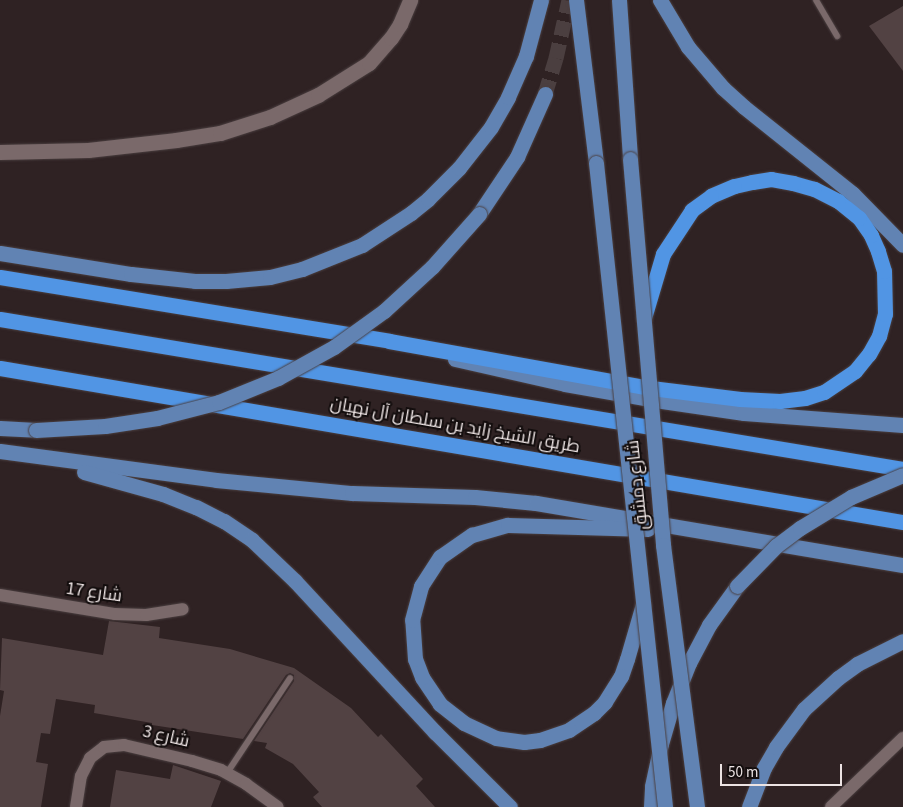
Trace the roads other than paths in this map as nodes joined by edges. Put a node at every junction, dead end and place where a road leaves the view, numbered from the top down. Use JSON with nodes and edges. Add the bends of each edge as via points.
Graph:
{"nodes":[{"id":1,"x":410,"y":0,"type":"edge"},
{"id":2,"x":540,"y":0,"type":"edge"},
{"id":3,"x":576,"y":0,"type":"edge"},
{"id":4,"x":619,"y":0,"type":"edge"},
{"id":5,"x":660,"y":0,"type":"edge"},
{"id":6,"x":816,"y":0,"type":"edge"},
{"id":7,"x":837,"y":36,"type":"dead end"},
{"id":8,"x":545,"y":94,"type":"tunnel mouth"},
{"id":9,"x":0,"y":152,"type":"edge"},
{"id":10,"x":903,"y":245,"type":"edge"},
{"id":11,"x":0,"y":253,"type":"edge"},
{"id":12,"x":0,"y":277,"type":"edge"},
{"id":13,"x":0,"y":319,"type":"edge"},
{"id":14,"x":643,"y":322,"type":"junction"},
{"id":15,"x":389,"y":341,"type":"junction"},
{"id":16,"x":0,"y":368,"type":"edge"},
{"id":17,"x":903,"y":425,"type":"edge"},
{"id":18,"x":0,"y":428,"type":"edge"},
{"id":19,"x":6,"y":452,"type":"edge"},
{"id":20,"x":903,"y":469,"type":"edge"},
{"id":21,"x":903,"y":475,"type":"edge"},
{"id":22,"x":903,"y":522,"type":"edge"},
{"id":23,"x":710,"y":531,"type":"junction"},
{"id":24,"x":903,"y":565,"type":"edge"},
{"id":25,"x":0,"y":596,"type":"edge"},
{"id":26,"x":643,"y":604,"type":"junction"},
{"id":27,"x":183,"y":609,"type":"dead end"},
{"id":28,"x":903,"y":640,"type":"edge"},
{"id":29,"x":290,"y":678,"type":"dead end"},
{"id":30,"x":903,"y":738,"type":"edge"},
{"id":31,"x":227,"y":773,"type":"junction"},
{"id":32,"x":76,"y":807,"type":"edge"},
{"id":33,"x":278,"y":807,"type":"edge"},
{"id":34,"x":510,"y":807,"type":"edge"},
{"id":35,"x":651,"y":807,"type":"edge"},
{"id":36,"x":665,"y":807,"type":"edge"},
{"id":37,"x":697,"y":807,"type":"edge"},
{"id":38,"x":749,"y":807,"type":"edge"},
{"id":39,"x":831,"y":807,"type":"edge"}],
"edges":[{"from":1,"to":9,"type":"street","via":[[391,38],[369,63],[318,95],[270,117],[220,134],[176,140],[88,150]]},
{"from":2,"to":11,"type":"main road","via":[[526,56],[491,127],[459,168],[428,199],[362,245],[302,269],[270,277],[226,280],[131,274]]},
{"from":3,"to":26,"type":"main road","name":"شارع دمشق","bridge":true},
{"from":4,"to":14,"type":"main road","name":"شارع دمشق","bridge":true},
{"from":5,"to":10,"type":"main road","via":[[688,47],[723,88],[852,194]]},
{"from":6,"to":7,"type":"lane"},
{"from":8,"to":18,"type":"main road","bridge":true,"via":[[516,156],[479,214],[432,267],[384,311],[334,347],[278,378],[219,402],[158,418],[105,426],[36,430]]},
{"from":12,"to":15,"type":"highway"},
{"from":13,"to":20,"type":"highway","name":"طريق الشيخ زايد بن سلطان آل نهيان"},
{"from":14,"to":15,"type":"highway","bridge":true,"via":[[663,254],[692,210],[734,186],[771,179],[814,189],[838,201],[859,218],[878,251],[884,271],[884,314],[879,336],[855,371],[838,384],[804,398],[780,401],[732,398],[651,388]]},
{"from":14,"to":37,"type":"main road","name":"شارع دمشق","bridge":true,"via":[[662,536]]},
{"from":15,"to":17,"type":"main road","via":[[565,384],[655,400],[744,413]]},
{"from":16,"to":22,"type":"highway","name":"طريق الشيخ زايد بن سلطان آل نهيان"},
{"from":19,"to":23,"type":"main road","via":[[216,480],[352,493],[475,497],[536,503]]},
{"from":19,"to":34,"type":"main road","via":[[163,494],[196,506],[231,526],[279,565]]},
{"from":21,"to":35,"type":"main road","bridge":true,"via":[[851,497],[800,528],[776,546],[737,586],[709,625],[673,703],[660,744]]},
{"from":23,"to":24,"type":"main road"},
{"from":23,"to":26,"type":"main road","via":[[498,526],[472,535],[445,552],[422,586],[412,620],[415,659],[422,677],[440,704],[478,732],[524,742],[555,736],[569,730],[605,702],[621,676]]},
{"from":25,"to":27,"type":"street","name":"شارع 17","via":[[115,614],[146,615]]},
{"from":26,"to":36,"type":"main road","name":"شارع دمشق","bridge":true},
{"from":28,"to":38,"type":"main road","via":[[844,673],[804,709],[772,754]]},
{"from":29,"to":31,"type":"lane"},
{"from":30,"to":39,"type":"street"},
{"from":31,"to":32,"type":"street","name":"شارع 3","via":[[192,761],[112,745],[98,750],[86,764]]},
{"from":31,"to":33,"type":"street","name":"شارع 3"}]}
